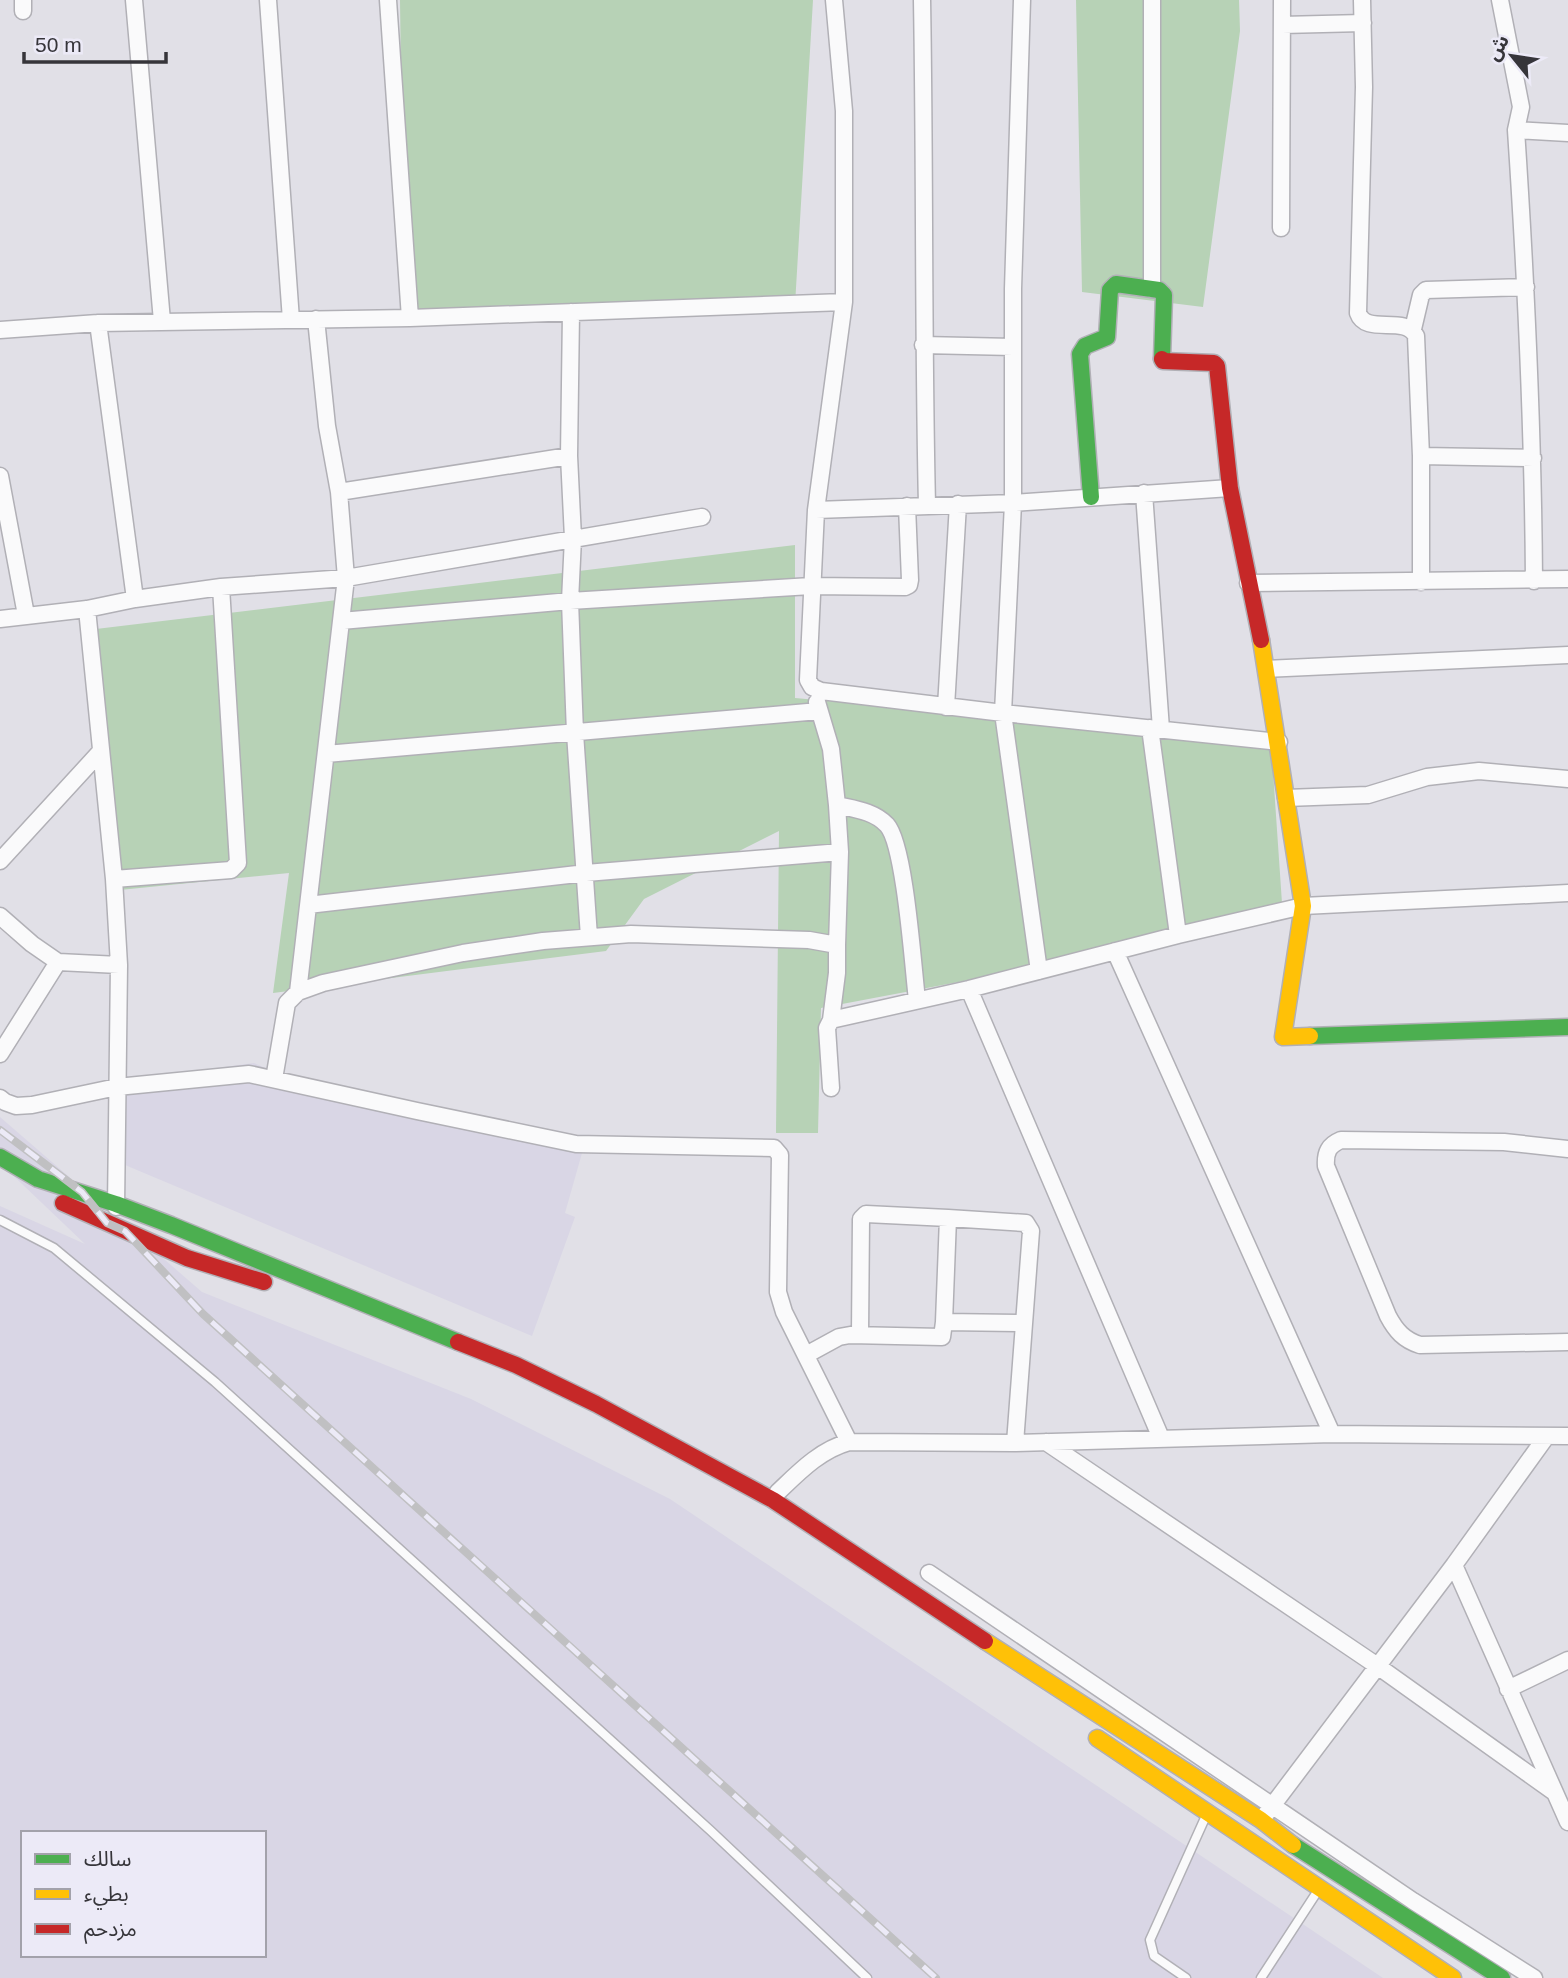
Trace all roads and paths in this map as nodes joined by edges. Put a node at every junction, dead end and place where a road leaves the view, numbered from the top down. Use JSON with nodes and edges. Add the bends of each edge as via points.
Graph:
{"nodes":[{"id":1,"x":134,"y":0,"type":"edge"},
{"id":2,"x":268,"y":0,"type":"edge"},
{"id":3,"x":388,"y":0,"type":"edge"},
{"id":4,"x":834,"y":0,"type":"edge"},
{"id":5,"x":922,"y":0,"type":"edge"},
{"id":6,"x":1022,"y":0,"type":"edge"},
{"id":7,"x":1152,"y":0,"type":"edge"},
{"id":8,"x":1282,"y":0,"type":"edge"},
{"id":9,"x":1362,"y":0,"type":"edge"},
{"id":10,"x":1500,"y":0,"type":"edge"},
{"id":11,"x":1363,"y":23,"type":"junction"},
{"id":12,"x":1282,"y":25,"type":"junction"},
{"id":13,"x":1516,"y":130,"type":"junction"},
{"id":14,"x":1568,"y":133,"type":"edge"},
{"id":15,"x":1281,"y":228,"type":"dead end"},
{"id":16,"x":1526,"y":286,"type":"junction"},
{"id":17,"x":1152,"y":289,"type":"junction"},
{"id":18,"x":844,"y":302,"type":"junction"},
{"id":19,"x":571,"y":312,"type":"junction"},
{"id":20,"x":410,"y":318,"type":"junction"},
{"id":21,"x":316,"y":319,"type":"junction"},
{"id":22,"x":290,"y":320,"type":"junction"},
{"id":23,"x":162,"y":321,"type":"junction"},
{"id":24,"x":98,"y":323,"type":"junction"},
{"id":25,"x":1413,"y":329,"type":"junction"},
{"id":26,"x":0,"y":330,"type":"edge"},
{"id":27,"x":923,"y":345,"type":"junction"},
{"id":28,"x":1013,"y":347,"type":"junction"},
{"id":29,"x":569,"y":456,"type":"junction"},
{"id":30,"x":1421,"y":456,"type":"junction"},
{"id":31,"x":1533,"y":458,"type":"junction"},
{"id":32,"x":1,"y":484,"type":"edge"},
{"id":33,"x":1230,"y":488,"type":"junction"},
{"id":34,"x":339,"y":492,"type":"junction"},
{"id":35,"x":1144,"y":493,"type":"junction"},
{"id":36,"x":1091,"y":497,"type":"junction"},
{"id":37,"x":1013,"y":503,"type":"junction"},
{"id":38,"x":958,"y":504,"type":"junction"},
{"id":39,"x":926,"y":505,"type":"junction"},
{"id":40,"x":907,"y":506,"type":"junction"},
{"id":41,"x":816,"y":510,"type":"junction"},
{"id":42,"x":702,"y":517,"type":"dead end"},
{"id":43,"x":573,"y":538,"type":"junction"},
{"id":44,"x":346,"y":578,"type":"junction"},
{"id":45,"x":1568,"y":579,"type":"edge"},
{"id":46,"x":1534,"y":581,"type":"junction"},
{"id":47,"x":1421,"y":582,"type":"junction"},
{"id":48,"x":1248,"y":583,"type":"junction"},
{"id":49,"x":811,"y":586,"type":"junction"},
{"id":50,"x":221,"y":587,"type":"junction"},
{"id":51,"x":135,"y":599,"type":"junction"},
{"id":52,"x":570,"y":601,"type":"junction"},
{"id":53,"x":87,"y":609,"type":"junction"},
{"id":54,"x":26,"y":615,"type":"junction"},
{"id":55,"x":0,"y":619,"type":"edge"},
{"id":56,"x":341,"y":621,"type":"junction"},
{"id":57,"x":1568,"y":655,"type":"edge"},
{"id":58,"x":1267,"y":669,"type":"junction"},
{"id":59,"x":812,"y":687,"type":"junction"},
{"id":60,"x":946,"y":707,"type":"junction"},
{"id":61,"x":819,"y":711,"type":"junction"},
{"id":62,"x":1003,"y":713,"type":"junction"},
{"id":63,"x":1156,"y":729,"type":"junction"},
{"id":64,"x":575,"y":733,"type":"junction"},
{"id":65,"x":1279,"y":742,"type":"junction"},
{"id":66,"x":101,"y":751,"type":"junction"},
{"id":67,"x":326,"y":754,"type":"junction"},
{"id":68,"x":1568,"y":779,"type":"edge"},
{"id":69,"x":1286,"y":798,"type":"junction"},
{"id":70,"x":837,"y":806,"type":"junction"},
{"id":71,"x":840,"y":852,"type":"junction"},
{"id":72,"x":0,"y":860,"type":"edge"},
{"id":73,"x":586,"y":873,"type":"junction"},
{"id":74,"x":114,"y":879,"type":"junction"},
{"id":75,"x":1568,"y":893,"type":"edge"},
{"id":76,"x":308,"y":905,"type":"junction"},
{"id":77,"x":1303,"y":906,"type":"junction"},
{"id":78,"x":0,"y":916,"type":"edge"},
{"id":79,"x":1178,"y":935,"type":"junction"},
{"id":80,"x":589,"y":937,"type":"junction"},
{"id":81,"x":837,"y":945,"type":"junction"},
{"id":82,"x":1115,"y":951,"type":"junction"},
{"id":83,"x":58,"y":962,"type":"junction"},
{"id":84,"x":119,"y":965,"type":"junction"},
{"id":85,"x":1039,"y":971,"type":"junction"},
{"id":86,"x":969,"y":989,"type":"junction"},
{"id":87,"x":298,"y":992,"type":"junction"},
{"id":88,"x":916,"y":1000,"type":"junction"},
{"id":89,"x":831,"y":1020,"type":"junction"},
{"id":90,"x":1568,"y":1027,"type":"edge"},
{"id":91,"x":0,"y":1054,"type":"edge"},
{"id":92,"x":274,"y":1079,"type":"junction"},
{"id":93,"x":117,"y":1087,"type":"junction"},
{"id":94,"x":831,"y":1088,"type":"dead end"},
{"id":95,"x":0,"y":1098,"type":"edge"},
{"id":96,"x":1568,"y":1149,"type":"edge"},
{"id":97,"x":0,"y":1157,"type":"edge"},
{"id":98,"x":0,"y":1172,"type":"edge"},
{"id":99,"x":116,"y":1204,"type":"junction"},
{"id":100,"x":948,"y":1218,"type":"junction"},
{"id":101,"x":0,"y":1220,"type":"edge"},
{"id":102,"x":117,"y":1227,"type":"junction"},
{"id":103,"x":944,"y":1322,"type":"junction"},
{"id":104,"x":1023,"y":1323,"type":"junction"},
{"id":105,"x":860,"y":1334,"type":"junction"},
{"id":106,"x":1568,"y":1342,"type":"edge"},
{"id":107,"x":806,"y":1354,"type":"junction"},
{"id":108,"x":464,"y":1362,"type":"dead end"},
{"id":109,"x":617,"y":1433,"type":"dead end"},
{"id":110,"x":1332,"y":1434,"type":"junction"},
{"id":111,"x":1568,"y":1436,"type":"edge"},
{"id":112,"x":1546,"y":1437,"type":"junction"},
{"id":113,"x":1161,"y":1438,"type":"junction"},
{"id":114,"x":849,"y":1442,"type":"junction"},
{"id":115,"x":1046,"y":1442,"type":"junction"},
{"id":116,"x":1015,"y":1443,"type":"junction"},
{"id":117,"x":649,"y":1451,"type":"dead end"},
{"id":118,"x":773,"y":1500,"type":"junction"},
{"id":119,"x":1454,"y":1565,"type":"junction"},
{"id":120,"x":929,"y":1573,"type":"dead end"},
{"id":121,"x":1568,"y":1660,"type":"edge"},
{"id":122,"x":1376,"y":1665,"type":"junction"},
{"id":123,"x":1508,"y":1689,"type":"junction"},
{"id":124,"x":1084,"y":1729,"type":"dead end"},
{"id":125,"x":1554,"y":1792,"type":"junction"},
{"id":126,"x":1272,"y":1805,"type":"junction"},
{"id":127,"x":1207,"y":1812,"type":"junction"},
{"id":128,"x":1261,"y":1820,"type":"junction"},
{"id":129,"x":1568,"y":1822,"type":"edge"},
{"id":130,"x":1319,"y":1889,"type":"junction"},
{"id":131,"x":867,"y":1978,"type":"edge"},
{"id":132,"x":1186,"y":1978,"type":"edge"},
{"id":133,"x":1261,"y":1978,"type":"edge"},
{"id":134,"x":1453,"y":1978,"type":"edge"},
{"id":135,"x":1502,"y":1978,"type":"edge"},
{"id":136,"x":1534,"y":1978,"type":"edge"}],
"edges":[{"from":1,"to":23,"type":"street"},
{"from":2,"to":22,"type":"street"},
{"from":3,"to":20,"type":"street"},
{"from":4,"to":18,"type":"street","via":[[844,111]]},
{"from":5,"to":27,"type":"street"},
{"from":6,"to":28,"type":"street"},
{"from":7,"to":17,"type":"street"},
{"from":8,"to":12,"type":"street"},
{"from":9,"to":11,"type":"street"},
{"from":10,"to":13,"type":"street","via":[[1521,107]]},
{"from":11,"to":12,"type":"street"},
{"from":11,"to":25,"type":"street","via":[[1359,313],[1366,323]]},
{"from":12,"to":15,"type":"street"},
{"from":13,"to":14,"type":"street"},
{"from":13,"to":16,"type":"street"},
{"from":16,"to":25,"type":"street","via":[[1426,290]]},
{"from":16,"to":31,"type":"street"},
{"from":17,"to":33,"type":"main road","via":[[1164,295],[1163,361],[1216,366]]},
{"from":17,"to":36,"type":"main road","via":[[1113,285],[1107,337],[1085,346],[1080,354]]},
{"from":18,"to":19,"type":"street"},
{"from":18,"to":41,"type":"street"},
{"from":19,"to":20,"type":"street"},
{"from":19,"to":29,"type":"street"},
{"from":20,"to":21,"type":"street"},
{"from":21,"to":22,"type":"street"},
{"from":21,"to":34,"type":"street"},
{"from":22,"to":23,"type":"street"},
{"from":23,"to":24,"type":"street"},
{"from":24,"to":26,"type":"street"},
{"from":24,"to":51,"type":"street"},
{"from":25,"to":30,"type":"street"},
{"from":27,"to":28,"type":"street"},
{"from":27,"to":39,"type":"street"},
{"from":28,"to":37,"type":"street"},
{"from":29,"to":34,"type":"street"},
{"from":29,"to":43,"type":"street"},
{"from":30,"to":31,"type":"street"},
{"from":30,"to":47,"type":"street"},
{"from":31,"to":46,"type":"street"},
{"from":32,"to":54,"type":"street"},
{"from":33,"to":35,"type":"street"},
{"from":33,"to":48,"type":"main road"},
{"from":34,"to":44,"type":"street"},
{"from":35,"to":36,"type":"street"},
{"from":35,"to":63,"type":"street"},
{"from":36,"to":37,"type":"street"},
{"from":37,"to":38,"type":"street"},
{"from":37,"to":62,"type":"street"},
{"from":38,"to":39,"type":"street"},
{"from":38,"to":60,"type":"street"},
{"from":39,"to":40,"type":"street"},
{"from":40,"to":41,"type":"street"},
{"from":40,"to":49,"type":"street","via":[[909,585]]},
{"from":41,"to":49,"type":"street"},
{"from":42,"to":43,"type":"street"},
{"from":43,"to":44,"type":"street"},
{"from":43,"to":52,"type":"street"},
{"from":44,"to":50,"type":"street"},
{"from":44,"to":56,"type":"street"},
{"from":45,"to":46,"type":"street"},
{"from":46,"to":47,"type":"street"},
{"from":47,"to":48,"type":"street"},
{"from":48,"to":58,"type":"main road"},
{"from":49,"to":52,"type":"street"},
{"from":49,"to":59,"type":"street","via":[[808,680]]},
{"from":50,"to":51,"type":"street"},
{"from":50,"to":74,"type":"street","via":[[238,863],[231,870]]},
{"from":51,"to":53,"type":"street"},
{"from":52,"to":56,"type":"street"},
{"from":52,"to":64,"type":"street"},
{"from":53,"to":54,"type":"street"},
{"from":53,"to":66,"type":"street"},
{"from":54,"to":55,"type":"street"},
{"from":56,"to":67,"type":"street"},
{"from":57,"to":58,"type":"street"},
{"from":58,"to":65,"type":"main road"},
{"from":59,"to":60,"type":"street"},
{"from":59,"to":61,"type":"street"},
{"from":60,"to":62,"type":"street"},
{"from":61,"to":64,"type":"street"},
{"from":61,"to":70,"type":"street","via":[[831,749]]},
{"from":62,"to":63,"type":"street"},
{"from":62,"to":85,"type":"street"},
{"from":63,"to":65,"type":"street"},
{"from":63,"to":79,"type":"street"},
{"from":64,"to":67,"type":"street"},
{"from":64,"to":73,"type":"street"},
{"from":65,"to":69,"type":"main road"},
{"from":66,"to":72,"type":"street"},
{"from":66,"to":74,"type":"street"},
{"from":67,"to":76,"type":"street"},
{"from":68,"to":69,"type":"street","via":[[1479,771],[1427,778],[1368,794]]},
{"from":69,"to":77,"type":"main road"},
{"from":70,"to":71,"type":"street"},
{"from":70,"to":88,"type":"street","via":[[866,811],[887,825],[900,855]]},
{"from":71,"to":73,"type":"street"},
{"from":71,"to":81,"type":"street"},
{"from":73,"to":76,"type":"street"},
{"from":73,"to":80,"type":"street"},
{"from":74,"to":84,"type":"street"},
{"from":75,"to":77,"type":"street"},
{"from":76,"to":87,"type":"street"},
{"from":77,"to":79,"type":"street"},
{"from":77,"to":90,"type":"main road","via":[[1283,1037]]},
{"from":78,"to":83,"type":"street"},
{"from":79,"to":82,"type":"street"},
{"from":80,"to":81,"type":"street","via":[[687,935]]},
{"from":80,"to":87,"type":"street","via":[[463,953]]},
{"from":81,"to":89,"type":"street"},
{"from":82,"to":85,"type":"street"},
{"from":82,"to":110,"type":"street"},
{"from":83,"to":84,"type":"street"},
{"from":83,"to":91,"type":"street"},
{"from":84,"to":93,"type":"street"},
{"from":85,"to":86,"type":"street"},
{"from":86,"to":88,"type":"street"},
{"from":86,"to":113,"type":"street"},
{"from":87,"to":92,"type":"street","via":[[287,1003]]},
{"from":88,"to":89,"type":"street"},
{"from":89,"to":94,"type":"street","via":[[827,1028]]},
{"from":92,"to":93,"type":"street","via":[[235,1074]]},
{"from":92,"to":107,"type":"street","via":[[576,1143],[776,1149],[780,1155],[778,1292]]},
{"from":93,"to":95,"type":"street","via":[[32,1105]]},
{"from":93,"to":99,"type":"street"},
{"from":96,"to":106,"type":"street","via":[[1504,1142],[1341,1140],[1328,1149],[1325,1158],[1388,1317],[1404,1337],[1420,1345]]},
{"from":97,"to":99,"type":"main road","via":[[38,1179]]},
{"from":98,"to":102,"type":"main road"},
{"from":99,"to":102,"type":"street"},
{"from":99,"to":118,"type":"main road","via":[[516,1365]]},
{"from":100,"to":103,"type":"street"},
{"from":100,"to":104,"type":"street","via":[[1028,1225],[1031,1235]]},
{"from":100,"to":105,"type":"street","via":[[866,1214],[861,1219]]},
{"from":101,"to":131,"type":"lane","via":[[54,1248],[215,1382]]},
{"from":102,"to":108,"type":"main road","via":[[187,1258],[318,1299]]},
{"from":103,"to":104,"type":"street"},
{"from":103,"to":105,"type":"street","via":[[940,1338]]},
{"from":104,"to":116,"type":"street"},
{"from":105,"to":107,"type":"street","via":[[839,1337]]},
{"from":107,"to":114,"type":"street"},
{"from":109,"to":117,"type":"main road"},
{"from":110,"to":112,"type":"street"},
{"from":110,"to":113,"type":"street"},
{"from":111,"to":112,"type":"street"},
{"from":112,"to":119,"type":"street"},
{"from":113,"to":115,"type":"street"},
{"from":114,"to":116,"type":"street"},
{"from":114,"to":118,"type":"street","via":[[822,1454]]},
{"from":115,"to":116,"type":"street"},
{"from":115,"to":122,"type":"street"},
{"from":118,"to":128,"type":"main road"},
{"from":119,"to":122,"type":"street"},
{"from":119,"to":123,"type":"street"},
{"from":120,"to":126,"type":"street"},
{"from":121,"to":123,"type":"street"},
{"from":122,"to":125,"type":"street"},
{"from":122,"to":126,"type":"street"},
{"from":123,"to":125,"type":"street"},
{"from":124,"to":127,"type":"main road"},
{"from":125,"to":129,"type":"street"},
{"from":126,"to":128,"type":"street"},
{"from":126,"to":136,"type":"street"},
{"from":127,"to":130,"type":"main road"},
{"from":127,"to":132,"type":"lane","via":[[1150,1940],[1154,1956]]},
{"from":128,"to":135,"type":"main road","via":[[1300,1850]]},
{"from":130,"to":133,"type":"lane"},
{"from":130,"to":134,"type":"main road"}]}
